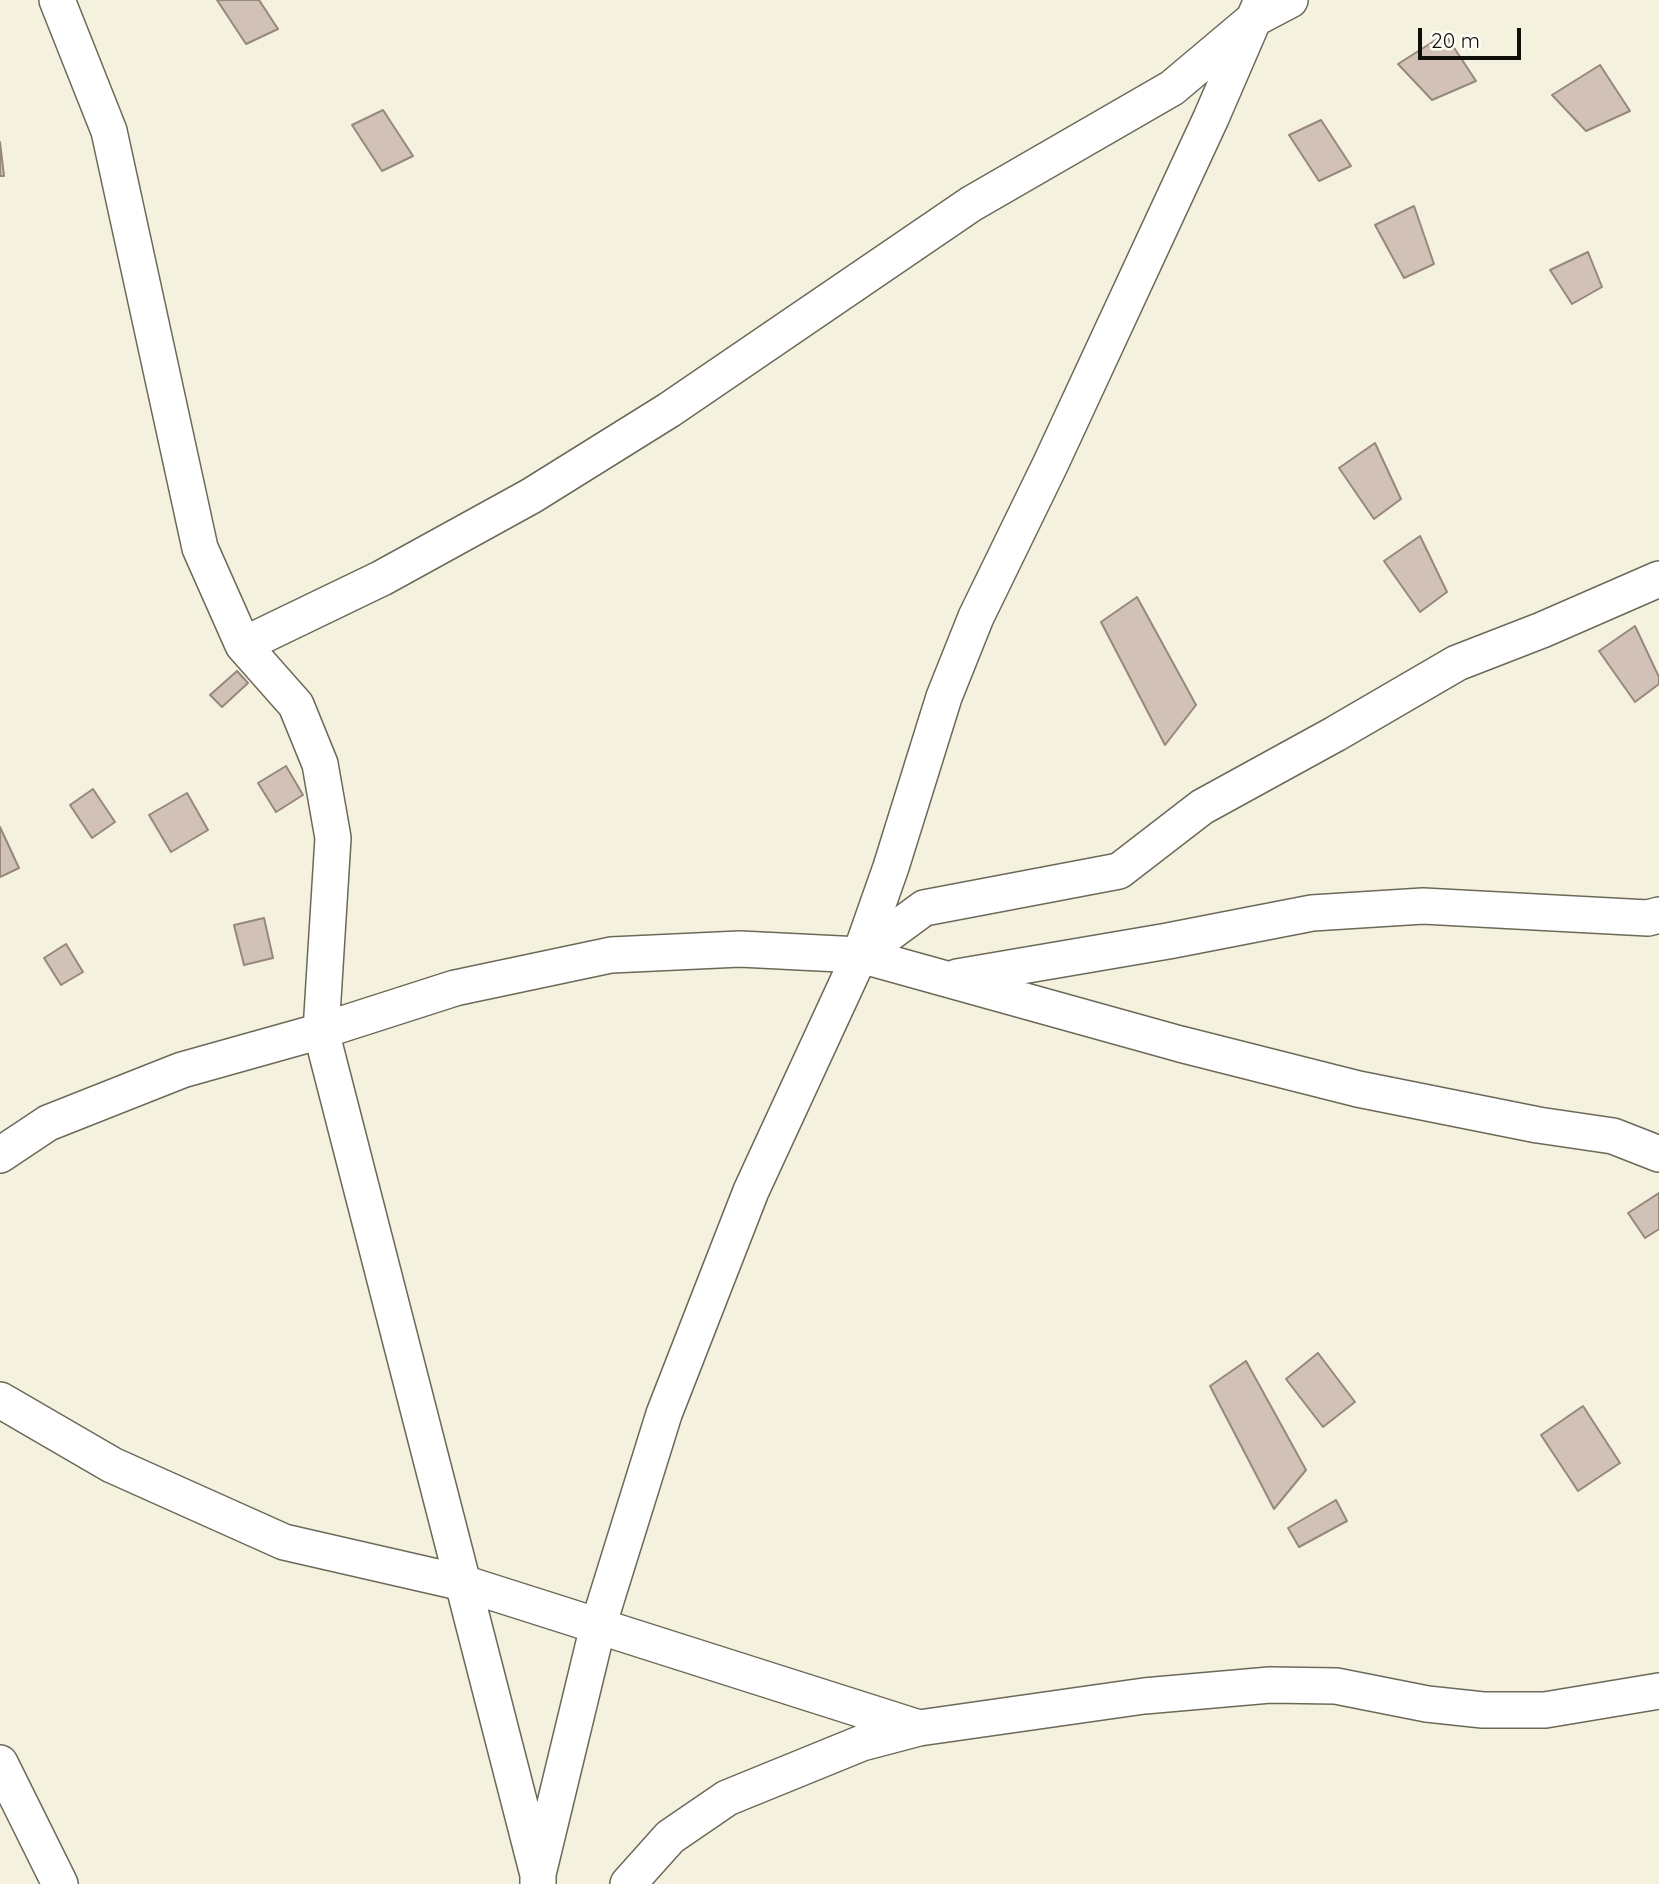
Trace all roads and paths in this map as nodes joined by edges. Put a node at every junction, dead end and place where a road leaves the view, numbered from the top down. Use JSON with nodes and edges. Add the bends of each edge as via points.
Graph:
{"nodes":[{"id":1,"x":57,"y":0,"type":"edge"},
{"id":2,"x":1290,"y":0,"type":"edge"},
{"id":3,"x":1258,"y":10,"type":"edge"},
{"id":4,"x":1659,"y":579,"type":"edge"},
{"id":5,"x":243,"y":645,"type":"junction"},
{"id":6,"x":1659,"y":915,"type":"edge"},
{"id":7,"x":860,"y":955,"type":"junction"},
{"id":8,"x":946,"y":979,"type":"junction"},
{"id":9,"x":321,"y":1031,"type":"junction"},
{"id":10,"x":1659,"y":1154,"type":"edge"},
{"id":11,"x":0,"y":1156,"type":"edge"},
{"id":12,"x":0,"y":1400,"type":"edge"},
{"id":13,"x":463,"y":1583,"type":"junction"},
{"id":14,"x":598,"y":1626,"type":"junction"},
{"id":15,"x":1659,"y":1691,"type":"edge"},
{"id":16,"x":919,"y":1728,"type":"junction"},
{"id":17,"x":0,"y":1763,"type":"edge"},
{"id":18,"x":538,"y":1879,"type":"edge"},
{"id":19,"x":60,"y":1884,"type":"edge"},
{"id":20,"x":628,"y":1884,"type":"edge"}],
"edges":[{"from":1,"to":5,"type":"street","via":[[109,131],[200,548]]},
{"from":2,"to":3,"type":"street"},
{"from":3,"to":5,"type":"street","via":[[1172,88],[971,204],[669,410],[554,482],[382,578]]},
{"from":3,"to":7,"type":"street","via":[[976,617],[944,697]]},
{"from":4,"to":7,"type":"street","via":[[1457,663],[1202,807],[1119,871],[924,908]]},
{"from":5,"to":9,"type":"street","via":[[296,705],[320,764],[333,838]]},
{"from":6,"to":8,"type":"street","via":[[1423,906],[1312,913]]},
{"from":7,"to":8,"type":"street"},
{"from":7,"to":9,"type":"street","via":[[740,949],[611,956],[455,988]]},
{"from":7,"to":14,"type":"street","via":[[751,1191],[664,1414]]},
{"from":8,"to":10,"type":"street","via":[[1358,1089],[1613,1136]]},
{"from":9,"to":11,"type":"street","via":[[182,1070],[48,1123]]},
{"from":9,"to":13,"type":"street"},
{"from":12,"to":13,"type":"street","via":[[112,1465],[284,1542]]},
{"from":13,"to":14,"type":"street"},
{"from":13,"to":18,"type":"street"},
{"from":14,"to":16,"type":"street"},
{"from":14,"to":18,"type":"street"},
{"from":15,"to":16,"type":"street","via":[[1545,1710],[1483,1710],[1336,1686],[1270,1685],[1144,1696]]},
{"from":16,"to":20,"type":"street","via":[[862,1743],[727,1798],[670,1837]]},
{"from":17,"to":19,"type":"street"}]}
